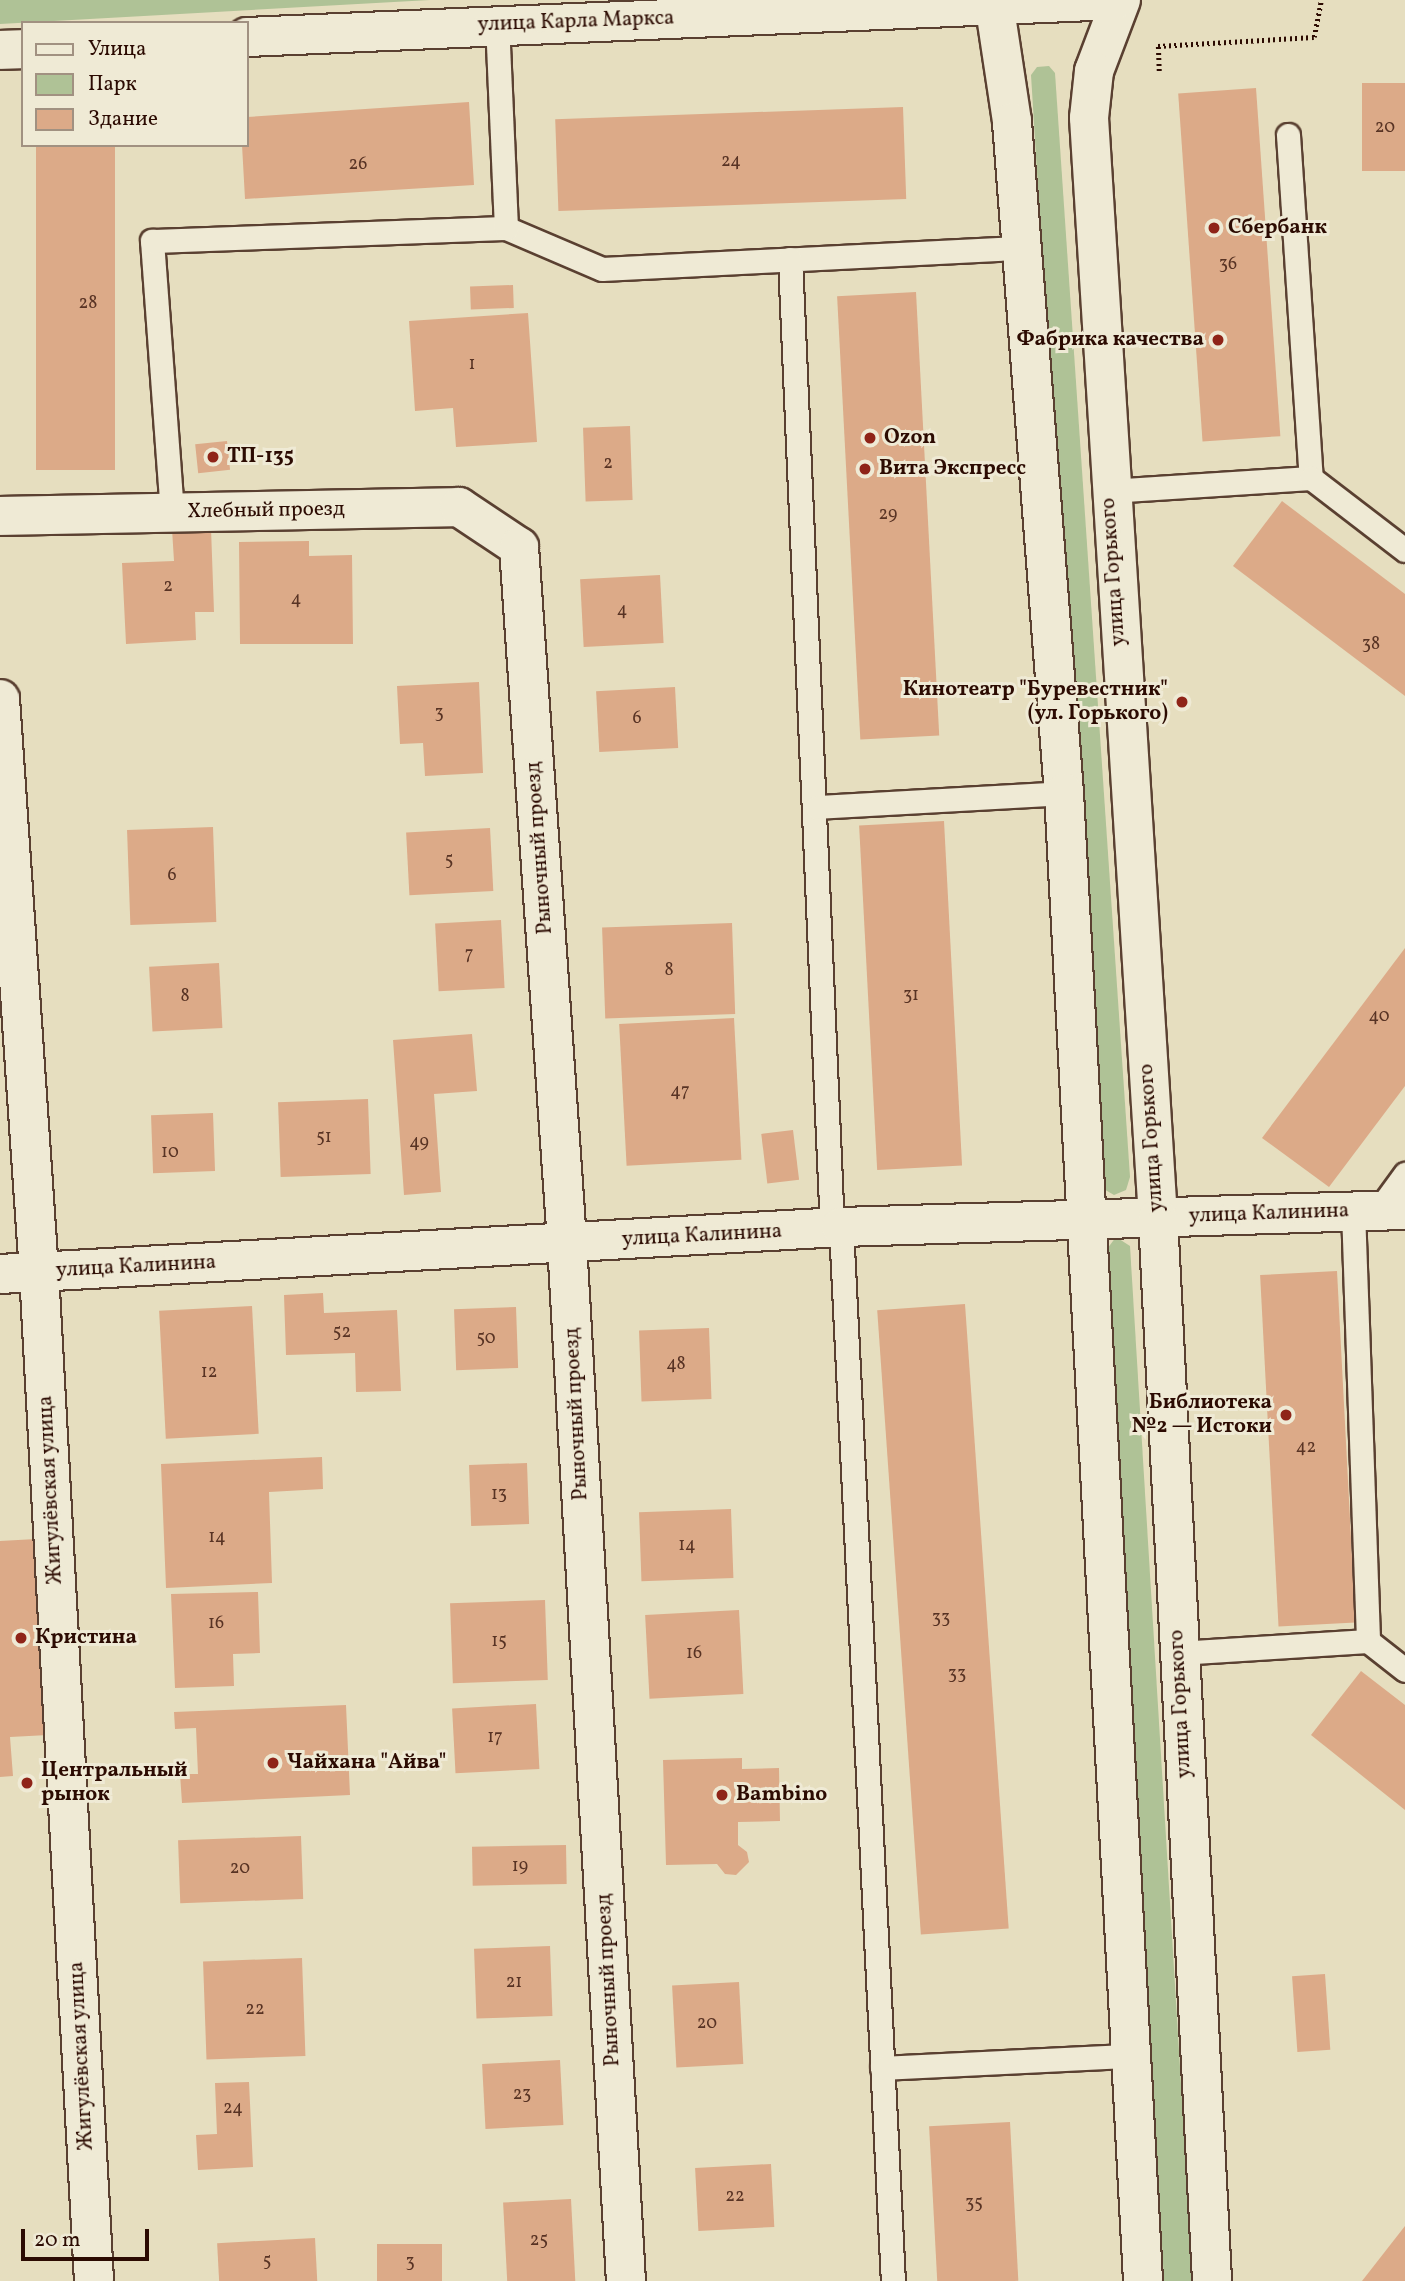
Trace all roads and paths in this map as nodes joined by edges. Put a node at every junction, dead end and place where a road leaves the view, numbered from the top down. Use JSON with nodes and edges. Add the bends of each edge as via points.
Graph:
{"nodes":[{"id":1,"x":1115,"y":0,"type":"edge"},
{"id":2,"x":1121,"y":0,"type":"edge"},
{"id":3,"x":1321,"y":0,"type":"edge"},
{"id":4,"x":994,"y":3,"type":"edge"},
{"id":5,"x":497,"y":24,"type":"junction"},
{"id":6,"x":248,"y":37,"type":"edge"},
{"id":7,"x":21,"y":49,"type":"edge"},
{"id":8,"x":0,"y":51,"type":"edge"},
{"id":9,"x":1159,"y":71,"type":"dead end"},
{"id":10,"x":1289,"y":135,"type":"dead end"},
{"id":11,"x":506,"y":228,"type":"junction"},
{"id":12,"x":1021,"y":248,"type":"junction"},
{"id":13,"x":790,"y":259,"type":"junction"},
{"id":14,"x":1311,"y":478,"type":"junction"},
{"id":15,"x":1109,"y":491,"type":"junction"},
{"id":16,"x":172,"y":513,"type":"junction"},
{"id":17,"x":0,"y":516,"type":"edge"},
{"id":18,"x":519,"y":547,"type":"joint"},
{"id":19,"x":1405,"y":550,"type":"edge"},
{"id":20,"x":0,"y":699,"type":"edge"},
{"id":21,"x":1064,"y":793,"type":"junction"},
{"id":22,"x":817,"y":807,"type":"junction"},
{"id":23,"x":1405,"y":1174,"type":"edge"},
{"id":24,"x":1379,"y":1210,"type":"edge"},
{"id":25,"x":1085,"y":1217,"type":"junction"},
{"id":26,"x":1158,"y":1218,"type":"junction"},
{"id":27,"x":836,"y":1228,"type":"junction"},
{"id":28,"x":567,"y":1243,"type":"junction"},
{"id":29,"x":39,"y":1272,"type":"junction"},
{"id":30,"x":0,"y":1274,"type":"edge"},
{"id":31,"x":1368,"y":1641,"type":"junction"},
{"id":32,"x":1178,"y":1653,"type":"junction"},
{"id":33,"x":1405,"y":1670,"type":"edge"},
{"id":34,"x":1130,"y":2056,"type":"junction"},
{"id":35,"x":882,"y":2068,"type":"junction"},
{"id":36,"x":94,"y":2281,"type":"edge"},
{"id":37,"x":626,"y":2281,"type":"edge"},
{"id":38,"x":893,"y":2281,"type":"edge"},
{"id":39,"x":1143,"y":2281,"type":"edge"},
{"id":40,"x":1212,"y":2281,"type":"edge"}],
"edges":[{"from":1,"to":4,"type":"main road","name":"улица Карла Маркса"},
{"from":2,"to":15,"type":"main road","name":"улица Горького","via":[[1094,71],[1089,117]]},
{"from":3,"to":9,"type":"path","via":[[1314,37],[1158,46]]},
{"from":4,"to":5,"type":"main road","name":"улица Карла Маркса"},
{"from":4,"to":12,"type":"main road","via":[[1012,122]]},
{"from":5,"to":6,"type":"main road","name":"улица Карла Маркса"},
{"from":5,"to":11,"type":"lane"},
{"from":7,"to":8,"type":"main road"},
{"from":10,"to":14,"type":"lane"},
{"from":11,"to":13,"type":"lane","via":[[602,269]]},
{"from":11,"to":16,"type":"lane","via":[[152,241]]},
{"from":12,"to":13,"type":"lane"},
{"from":12,"to":21,"type":"main road"},
{"from":13,"to":22,"type":"lane"},
{"from":14,"to":15,"type":"lane"},
{"from":14,"to":19,"type":"lane"},
{"from":15,"to":26,"type":"main road","name":"улица Горького"},
{"from":16,"to":17,"type":"main road","name":"Хлебный проезд"},
{"from":16,"to":18,"type":"main road","name":"Хлебный проезд","via":[[460,507]]},
{"from":18,"to":28,"type":"main road","name":"Рыночный проезд"},
{"from":20,"to":29,"type":"main road","name":"Жигулёвская улица"},
{"from":21,"to":22,"type":"lane"},
{"from":21,"to":25,"type":"main road"},
{"from":22,"to":27,"type":"lane"},
{"from":23,"to":24,"type":"lane"},
{"from":24,"to":26,"type":"main road","name":"улица Калинина"},
{"from":24,"to":31,"type":"lane"},
{"from":25,"to":26,"type":"main road","name":"улица Калинина"},
{"from":25,"to":27,"type":"main road","name":"улица Калинина"},
{"from":25,"to":34,"type":"main road"},
{"from":26,"to":32,"type":"main road","name":"улица Горького"},
{"from":27,"to":28,"type":"main road","name":"улица Калинина"},
{"from":27,"to":35,"type":"lane"},
{"from":28,"to":29,"type":"main road","name":"улица Калинина"},
{"from":28,"to":37,"type":"main road","name":"Рыночный проезд"},
{"from":29,"to":30,"type":"main road","name":"улица Калинина"},
{"from":29,"to":36,"type":"main road","name":"Жигулёвская улица"},
{"from":31,"to":32,"type":"lane"},
{"from":31,"to":33,"type":"lane"},
{"from":32,"to":40,"type":"main road","name":"улица Горького"},
{"from":34,"to":35,"type":"lane"},
{"from":34,"to":39,"type":"main road"},
{"from":35,"to":38,"type":"lane"}]}
